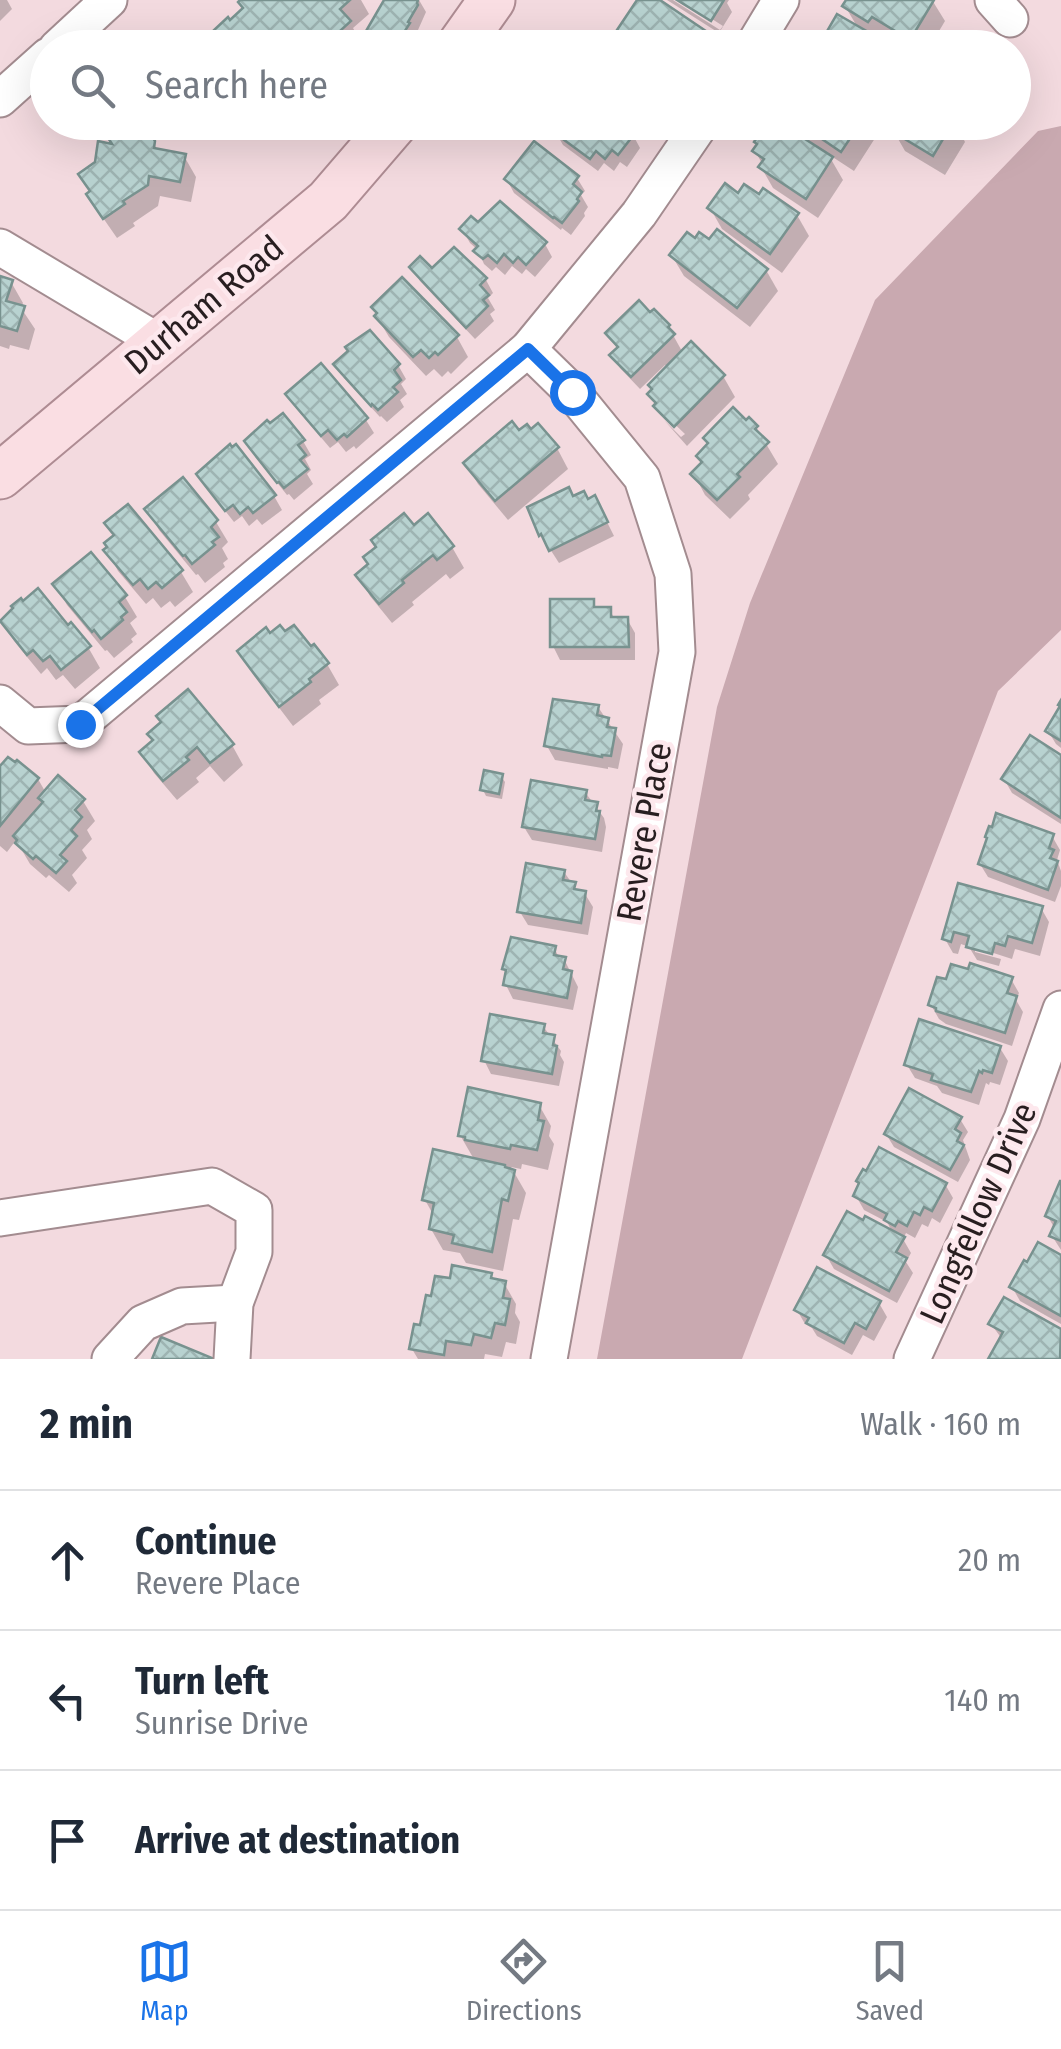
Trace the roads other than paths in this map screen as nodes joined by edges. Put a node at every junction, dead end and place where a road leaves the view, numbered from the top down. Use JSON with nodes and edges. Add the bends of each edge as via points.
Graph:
{"nodes":[{"id":1,"x":109,"y":0,"type":"edge"},
{"id":2,"x":492,"y":0,"type":"edge"},
{"id":3,"x":781,"y":0,"type":"edge"},
{"id":4,"x":76,"y":30,"type":"edge"},
{"id":5,"x":471,"y":30,"type":"edge"},
{"id":6,"x":763,"y":30,"type":"edge"},
{"id":7,"x":30,"y":72,"type":"edge"},
{"id":8,"x":0,"y":99,"type":"edge"},
{"id":9,"x":380,"y":140,"type":"edge"},
{"id":10,"x":690,"y":140,"type":"edge"},
{"id":11,"x":0,"y":247,"type":"edge"},
{"id":12,"x":159,"y":342,"type":"junction"},
{"id":13,"x":528,"y":349,"type":"junction"},
{"id":14,"x":0,"y":476,"type":"edge"},
{"id":15,"x":0,"y":703,"type":"edge"},
{"id":16,"x":1061,"y":1009,"type":"edge"},
{"id":17,"x":0,"y":1218,"type":"edge"},
{"id":18,"x":235,"y":1303,"type":"junction"},
{"id":19,"x":110,"y":1359,"type":"edge"},
{"id":20,"x":232,"y":1359,"type":"edge"},
{"id":21,"x":549,"y":1359,"type":"edge"},
{"id":22,"x":912,"y":1359,"type":"edge"}],
"edges":[{"from":1,"to":4,"type":"street"},
{"from":2,"to":5,"type":"main road"},
{"from":3,"to":6,"type":"street"},
{"from":7,"to":8,"type":"street"},
{"from":9,"to":12,"type":"main road","name":"Durham Road","via":[[328,200]]},
{"from":10,"to":13,"type":"street","via":[[639,214]]},
{"from":11,"to":12,"type":"street"},
{"from":12,"to":14,"type":"main road","name":"Durham Road"},
{"from":13,"to":15,"type":"street","via":[[80,724],[28,726]]},
{"from":13,"to":21,"type":"street","name":"Revere Place","via":[[642,478],[673,574],[677,652]]},
{"from":16,"to":22,"type":"street","name":"Longfellow Drive","via":[[1022,1119]]},
{"from":17,"to":18,"type":"street","via":[[212,1186],[254,1210],[254,1252]]},
{"from":18,"to":19,"type":"street","via":[[182,1306],[143,1323]]},
{"from":18,"to":20,"type":"street"}]}
